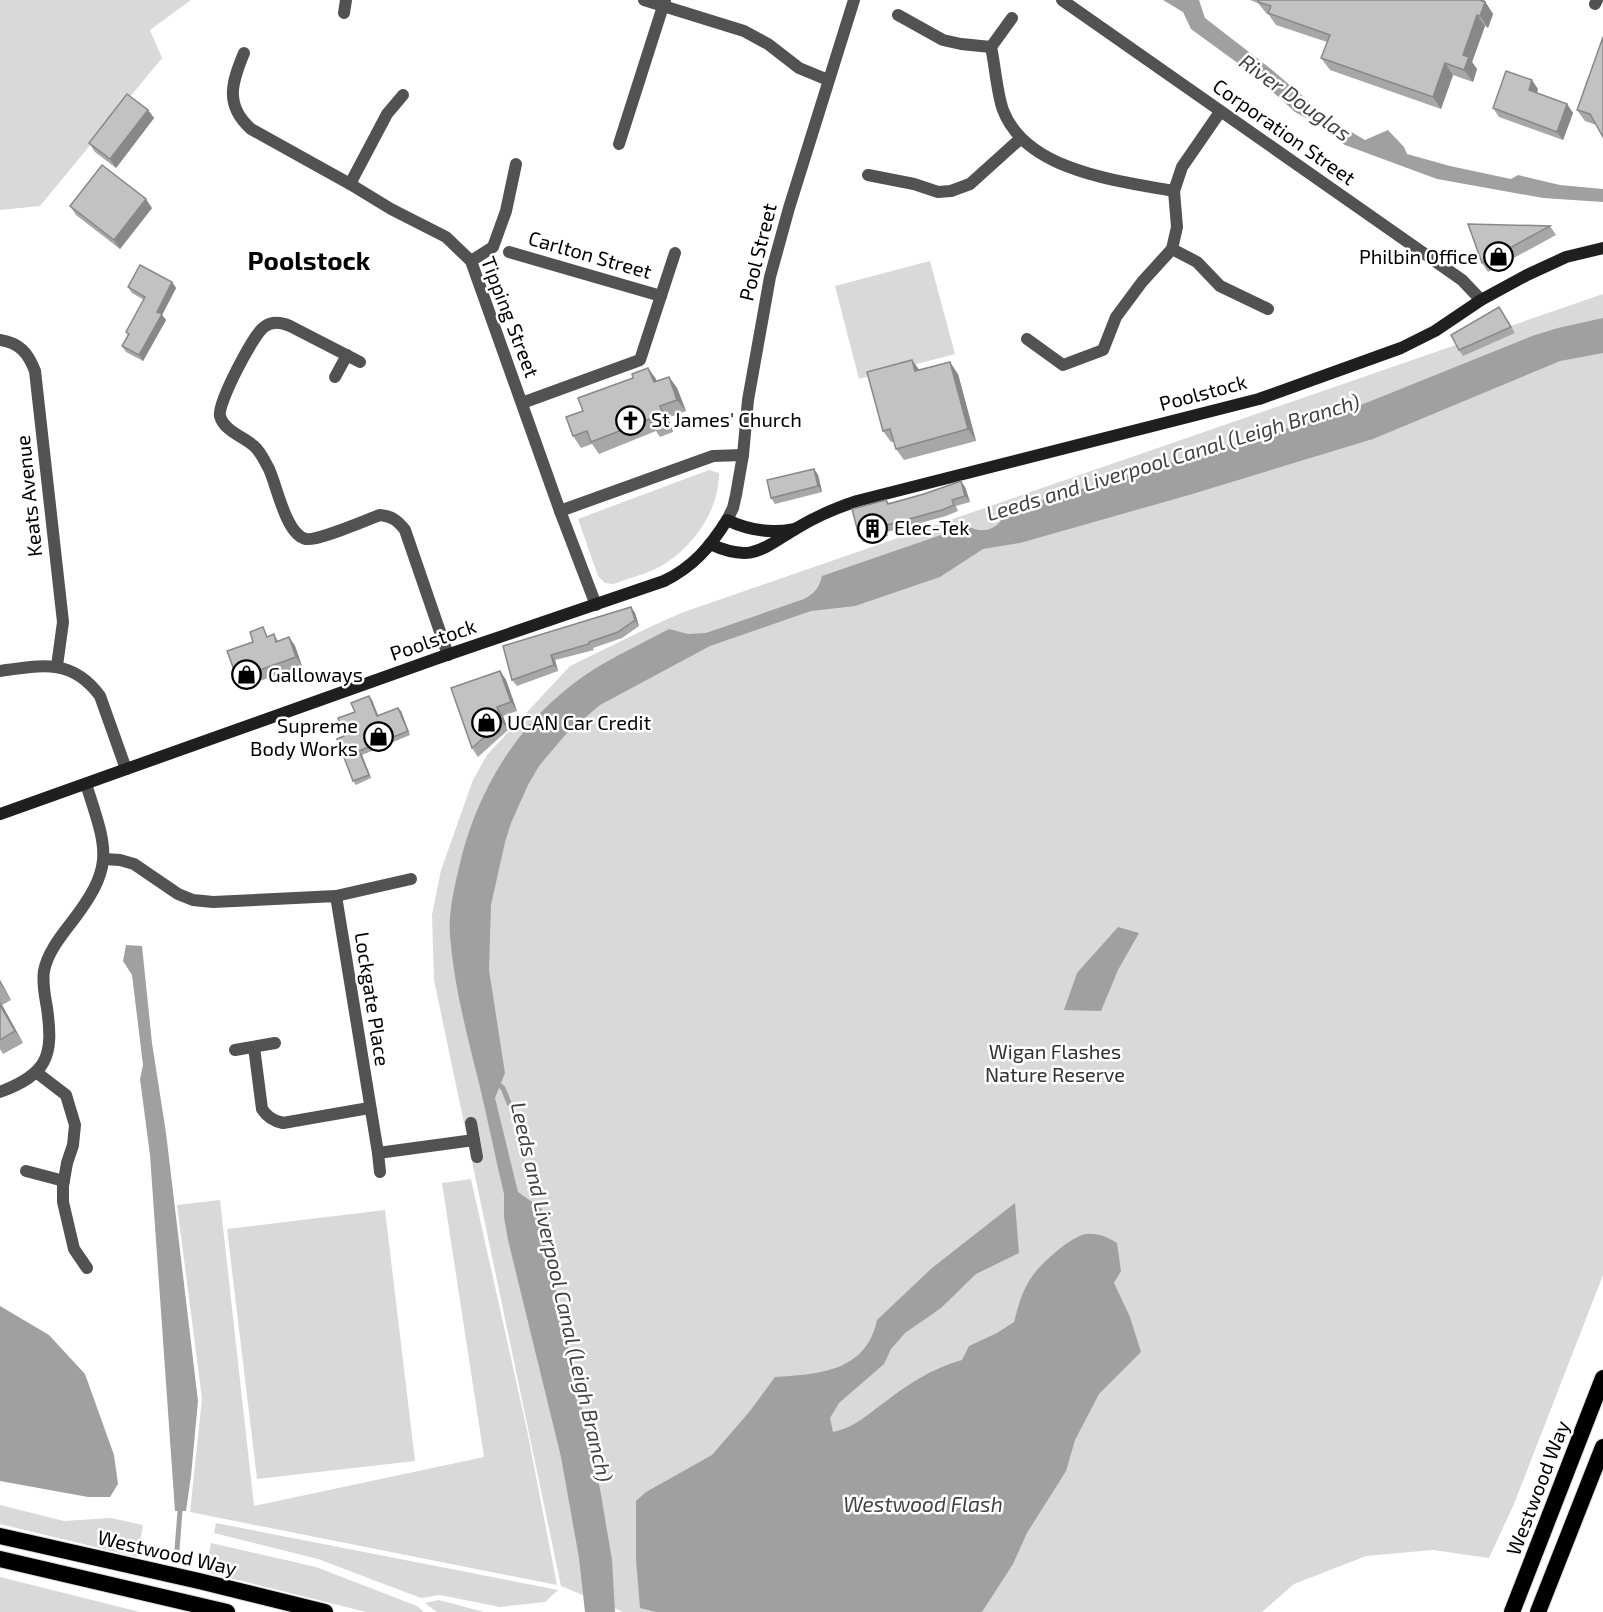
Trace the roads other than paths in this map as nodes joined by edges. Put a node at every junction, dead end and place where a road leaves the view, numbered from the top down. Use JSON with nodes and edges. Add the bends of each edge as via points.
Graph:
{"nodes":[{"id":1,"x":346,"y":0,"type":"edge"},
{"id":2,"x":644,"y":0,"type":"edge"},
{"id":3,"x":854,"y":0,"type":"edge"},
{"id":4,"x":1062,"y":0,"type":"edge"},
{"id":5,"x":664,"y":3,"type":"edge"},
{"id":6,"x":344,"y":13,"type":"dead end"},
{"id":7,"x":898,"y":15,"type":"dead end"},
{"id":8,"x":1012,"y":18,"type":"dead end"},
{"id":9,"x":992,"y":47,"type":"junction"},
{"id":10,"x":244,"y":53,"type":"dead end"},
{"id":11,"x":828,"y":80,"type":"junction"},
{"id":12,"x":403,"y":95,"type":"dead end"},
{"id":13,"x":1220,"y":112,"type":"junction"},
{"id":14,"x":1020,"y":139,"type":"junction"},
{"id":15,"x":619,"y":144,"type":"dead end"},
{"id":16,"x":516,"y":164,"type":"dead end"},
{"id":17,"x":868,"y":175,"type":"dead end"},
{"id":18,"x":350,"y":184,"type":"junction"},
{"id":19,"x":1174,"y":191,"type":"junction"},
{"id":20,"x":1603,"y":248,"type":"edge"},
{"id":21,"x":1172,"y":249,"type":"junction"},
{"id":22,"x":509,"y":252,"type":"dead end"},
{"id":23,"x":675,"y":253,"type":"dead end"},
{"id":24,"x":471,"y":261,"type":"junction"},
{"id":25,"x":661,"y":296,"type":"junction"},
{"id":26,"x":1481,"y":300,"type":"junction"},
{"id":27,"x":1268,"y":309,"type":"dead end"},
{"id":28,"x":1027,"y":339,"type":"dead end"},
{"id":29,"x":0,"y":340,"type":"edge"},
{"id":30,"x":346,"y":355,"type":"junction"},
{"id":31,"x":360,"y":362,"type":"dead end"},
{"id":32,"x":335,"y":377,"type":"dead end"},
{"id":33,"x":522,"y":403,"type":"junction"},
{"id":34,"x":743,"y":455,"type":"junction"},
{"id":35,"x":560,"y":511,"type":"junction"},
{"id":36,"x":727,"y":520,"type":"junction"},
{"id":37,"x":795,"y":529,"type":"junction"},
{"id":38,"x":710,"y":544,"type":"junction"},
{"id":39,"x":596,"y":605,"type":"junction"},
{"id":40,"x":448,"y":655,"type":"junction"},
{"id":41,"x":57,"y":666,"type":"junction"},
{"id":42,"x":0,"y":671,"type":"edge"},
{"id":43,"x":126,"y":769,"type":"junction"},
{"id":44,"x":86,"y":784,"type":"junction"},
{"id":45,"x":0,"y":814,"type":"edge"},
{"id":46,"x":104,"y":859,"type":"junction"},
{"id":47,"x":411,"y":879,"type":"dead end"},
{"id":48,"x":336,"y":896,"type":"junction"},
{"id":49,"x":275,"y":1042,"type":"dead end"},
{"id":50,"x":254,"y":1047,"type":"junction"},
{"id":51,"x":235,"y":1050,"type":"dead end"},
{"id":52,"x":36,"y":1072,"type":"junction"},
{"id":53,"x":0,"y":1092,"type":"edge"},
{"id":54,"x":369,"y":1108,"type":"junction"},
{"id":55,"x":471,"y":1124,"type":"dead end"},
{"id":56,"x":474,"y":1140,"type":"junction"},
{"id":57,"x":378,"y":1153,"type":"junction"},
{"id":58,"x":477,"y":1156,"type":"dead end"},
{"id":59,"x":26,"y":1172,"type":"dead end"},
{"id":60,"x":380,"y":1172,"type":"dead end"},
{"id":61,"x":64,"y":1181,"type":"junction"},
{"id":62,"x":87,"y":1268,"type":"dead end"},
{"id":63,"x":1603,"y":1378,"type":"edge"},
{"id":64,"x":1603,"y":1447,"type":"edge"},
{"id":65,"x":0,"y":1536,"type":"edge"},
{"id":66,"x":0,"y":1559,"type":"edge"},
{"id":67,"x":227,"y":1612,"type":"edge"},
{"id":68,"x":325,"y":1612,"type":"edge"},
{"id":69,"x":1512,"y":1612,"type":"edge"},
{"id":70,"x":1538,"y":1612,"type":"edge"}],
"edges":[{"from":1,"to":6,"type":"street"},
{"from":2,"to":5,"type":"street"},
{"from":3,"to":11,"type":"street","name":"Pool Street"},
{"from":4,"to":13,"type":"street","name":"Corporation Street"},
{"from":5,"to":11,"type":"street","via":[[744,31],[799,68]]},
{"from":5,"to":15,"type":"street"},
{"from":7,"to":9,"type":"street","via":[[943,40]]},
{"from":8,"to":9,"type":"street"},
{"from":9,"to":14,"type":"street","via":[[1003,110]]},
{"from":10,"to":18,"type":"street","name":"Tipping Street","via":[[232,92],[243,122]]},
{"from":11,"to":34,"type":"street","name":"Pool Street","via":[[770,277],[748,400]]},
{"from":12,"to":18,"type":"street","via":[[387,114]]},
{"from":13,"to":19,"type":"street","via":[[1182,166]]},
{"from":13,"to":26,"type":"street","name":"Corporation Street","via":[[1462,280]]},
{"from":14,"to":17,"type":"street","via":[[970,184],[951,191],[938,192]]},
{"from":14,"to":19,"type":"street","via":[[1041,154],[1088,173]]},
{"from":16,"to":24,"type":"street","via":[[506,212],[493,247]]},
{"from":18,"to":24,"type":"street","name":"Tipping Street","via":[[446,237]]},
{"from":19,"to":21,"type":"street","via":[[1177,227]]},
{"from":20,"to":26,"type":"main road","name":"Poolstock","via":[[1566,257]]},
{"from":21,"to":27,"type":"street","via":[[1197,262],[1220,286]]},
{"from":21,"to":28,"type":"street","via":[[1116,317],[1103,350],[1063,364]]},
{"from":22,"to":25,"type":"street","name":"Carlton Street"},
{"from":23,"to":25,"type":"street"},
{"from":24,"to":33,"type":"street","name":"Tipping Street"},
{"from":25,"to":33,"type":"street","via":[[640,360]]},
{"from":26,"to":37,"type":"main road","name":"Poolstock","via":[[1401,348],[1260,399],[857,501]]},
{"from":29,"to":41,"type":"street","name":"Keats Avenue","via":[[18,345],[35,371],[63,622]]},
{"from":30,"to":31,"type":"street"},
{"from":30,"to":32,"type":"street"},
{"from":30,"to":40,"type":"street","via":[[290,326],[266,325],[220,406],[220,417],[260,452],[290,525],[301,537],[313,538],[380,514],[400,523]]},
{"from":33,"to":35,"type":"street","name":"Tipping Street"},
{"from":34,"to":35,"type":"street","via":[[713,456]]},
{"from":34,"to":36,"type":"street","name":"Pool Street"},
{"from":35,"to":39,"type":"street","name":"Tipping Street"},
{"from":36,"to":37,"type":"main road","name":"Poolstock","via":[[769,532]]},
{"from":36,"to":38,"type":"main road","name":"Poolstock"},
{"from":37,"to":38,"type":"main road","name":"Poolstock","via":[[759,551],[734,553]]},
{"from":38,"to":39,"type":"main road","name":"Poolstock","via":[[675,575]]},
{"from":39,"to":40,"type":"main road","name":"Poolstock"},
{"from":40,"to":43,"type":"main road","name":"Poolstock"},
{"from":41,"to":42,"type":"street"},
{"from":41,"to":43,"type":"street","via":[[82,678],[100,696]]},
{"from":43,"to":44,"type":"main road","name":"Poolstock"},
{"from":44,"to":45,"type":"main road","name":"Poolstock"},
{"from":44,"to":46,"type":"street","via":[[104,839]]},
{"from":46,"to":48,"type":"street","via":[[134,864],[193,900]]},
{"from":46,"to":52,"type":"street","via":[[96,888],[48,958],[43,987],[49,1045],[45,1061]]},
{"from":47,"to":48,"type":"street"},
{"from":48,"to":54,"type":"street","name":"Lockgate Place"},
{"from":49,"to":50,"type":"street"},
{"from":50,"to":51,"type":"street"},
{"from":50,"to":54,"type":"street","via":[[262,1109],[276,1122],[283,1124]]},
{"from":52,"to":53,"type":"street","via":[[23,1083]]},
{"from":52,"to":61,"type":"street","via":[[66,1095],[75,1125]]},
{"from":54,"to":57,"type":"street","name":"Lockgate Place"},
{"from":55,"to":56,"type":"street"},
{"from":56,"to":57,"type":"street"},
{"from":56,"to":58,"type":"street"},
{"from":57,"to":60,"type":"street","name":"Lockgate Place"},
{"from":59,"to":61,"type":"street"},
{"from":61,"to":62,"type":"street","via":[[63,1202],[71,1251]]},
{"from":63,"to":69,"type":"highway","name":"Westwood Way"},
{"from":64,"to":70,"type":"highway"},
{"from":65,"to":68,"type":"highway","name":"Westwood Way"},
{"from":66,"to":67,"type":"highway"}]}
